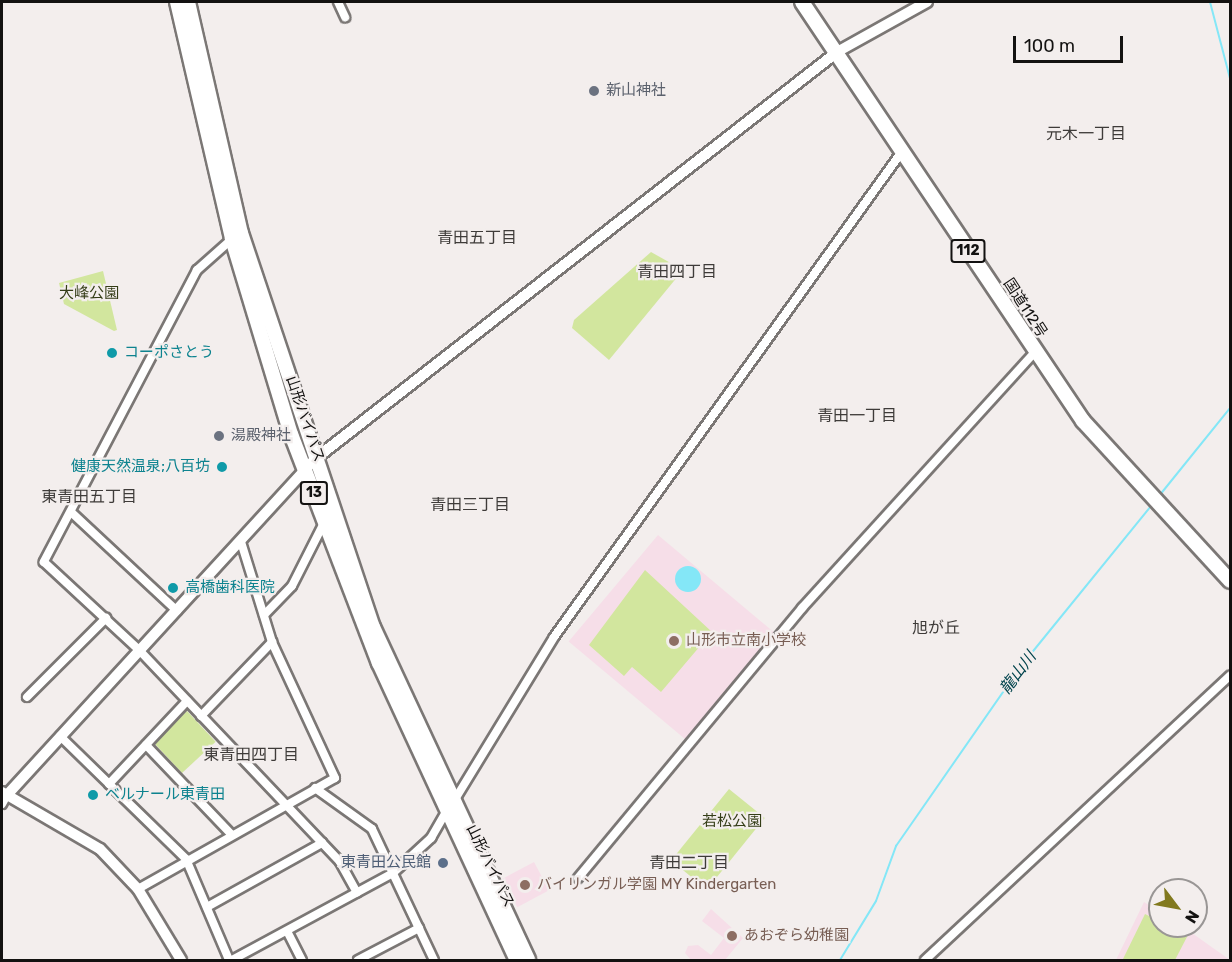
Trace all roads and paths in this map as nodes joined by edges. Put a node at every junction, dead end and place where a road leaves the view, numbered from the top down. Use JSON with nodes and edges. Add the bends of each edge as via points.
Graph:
{"nodes":[{"id":1,"x":177,"y":2,"type":"edge"},
{"id":2,"x":188,"y":2,"type":"edge"},
{"id":3,"x":338,"y":2,"type":"edge"},
{"id":4,"x":802,"y":2,"type":"edge"},
{"id":5,"x":927,"y":2,"type":"edge"},
{"id":6,"x":345,"y":17,"type":"dead end"},
{"id":7,"x":837,"y":52,"type":"junction"},
{"id":8,"x":903,"y":150,"type":"junction"},
{"id":9,"x":232,"y":239,"type":"junction"},
{"id":10,"x":1035,"y":352,"type":"junction"},
{"id":11,"x":315,"y":459,"type":"junction"},
{"id":12,"x":306,"y":474,"type":"junction"},
{"id":13,"x":71,"y":512,"type":"junction"},
{"id":14,"x":325,"y":521,"type":"junction"},
{"id":15,"x":242,"y":542,"type":"junction"},
{"id":16,"x":1230,"y":580,"type":"edge"},
{"id":17,"x":177,"y":611,"type":"junction"},
{"id":18,"x":264,"y":615,"type":"junction"},
{"id":19,"x":106,"y":618,"type":"junction"},
{"id":20,"x":272,"y":642,"type":"junction"},
{"id":21,"x":141,"y":651,"type":"junction"},
{"id":22,"x":1230,"y":676,"type":"edge"},
{"id":23,"x":27,"y":697,"type":"dead end"},
{"id":24,"x":186,"y":701,"type":"junction"},
{"id":25,"x":201,"y":716,"type":"junction"},
{"id":26,"x":60,"y":736,"type":"junction"},
{"id":27,"x":146,"y":745,"type":"junction"},
{"id":28,"x":109,"y":784,"type":"junction"},
{"id":29,"x":315,"y":788,"type":"junction"},
{"id":30,"x":3,"y":797,"type":"edge"},
{"id":31,"x":282,"y":806,"type":"junction"},
{"id":32,"x":449,"y":808,"type":"junction"},
{"id":33,"x":231,"y":834,"type":"junction"},
{"id":34,"x":322,"y":843,"type":"junction"},
{"id":35,"x":186,"y":859,"type":"junction"},
{"id":36,"x":393,"y":873,"type":"junction"},
{"id":37,"x":578,"y":878,"type":"dead end"},
{"id":38,"x":138,"y":889,"type":"junction"},
{"id":39,"x":357,"y":893,"type":"junction"},
{"id":40,"x":207,"y":907,"type":"junction"},
{"id":41,"x":419,"y":928,"type":"junction"},
{"id":42,"x":287,"y":931,"type":"junction"},
{"id":43,"x":180,"y":960,"type":"edge"},
{"id":44,"x":231,"y":960,"type":"edge"},
{"id":45,"x":302,"y":960,"type":"edge"},
{"id":46,"x":358,"y":960,"type":"edge"},
{"id":47,"x":434,"y":960,"type":"edge"},
{"id":48,"x":517,"y":960,"type":"edge"},
{"id":49,"x":528,"y":960,"type":"edge"},
{"id":50,"x":925,"y":960,"type":"edge"}],
"edges":[{"from":1,"to":9,"type":"highway","name":"山形バイパス","number":"13"},
{"from":2,"to":11,"type":"highway","name":"山形バイパス","number":"13","via":[[241,233]]},
{"from":3,"to":6,"type":"street"},
{"from":4,"to":7,"type":"highway","name":"国道112号","number":"112"},
{"from":5,"to":7,"type":"street"},
{"from":7,"to":8,"type":"highway","name":"国道112号","number":"112"},
{"from":7,"to":11,"type":"street"},
{"from":8,"to":10,"type":"highway","name":"国道112号","number":"112"},
{"from":8,"to":32,"type":"street","via":[[554,637]]},
{"from":9,"to":12,"type":"highway","name":"山形バイパス","number":"13"},
{"from":9,"to":13,"type":"street","via":[[197,270]]},
{"from":10,"to":16,"type":"highway","name":"国道112号","number":"112","via":[[1083,422]]},
{"from":10,"to":37,"type":"street","via":[[781,632]]},
{"from":11,"to":12,"type":"street"},
{"from":11,"to":32,"type":"highway","name":"山形バイパス","number":"13","via":[[373,627]]},
{"from":12,"to":14,"type":"highway","name":"山形バイパス","number":"13"},
{"from":12,"to":15,"type":"street"},
{"from":13,"to":17,"type":"street"},
{"from":13,"to":19,"type":"street","via":[[44,562]]},
{"from":14,"to":18,"type":"street","via":[[292,586]]},
{"from":14,"to":32,"type":"highway","name":"山形バイパス","number":"13","via":[[379,663]]},
{"from":15,"to":17,"type":"street"},
{"from":15,"to":18,"type":"street"},
{"from":17,"to":21,"type":"street"},
{"from":18,"to":20,"type":"street"},
{"from":19,"to":21,"type":"street"},
{"from":19,"to":23,"type":"street"},
{"from":20,"to":25,"type":"street"},
{"from":20,"to":29,"type":"street","via":[[335,778]]},
{"from":21,"to":24,"type":"street"},
{"from":21,"to":26,"type":"street"},
{"from":22,"to":50,"type":"street"},
{"from":24,"to":25,"type":"street"},
{"from":24,"to":27,"type":"street"},
{"from":25,"to":31,"type":"street"},
{"from":26,"to":28,"type":"street"},
{"from":26,"to":30,"type":"street"},
{"from":27,"to":28,"type":"street"},
{"from":27,"to":33,"type":"street"},
{"from":28,"to":35,"type":"street"},
{"from":29,"to":31,"type":"street"},
{"from":29,"to":36,"type":"street","via":[[372,829]]},
{"from":30,"to":38,"type":"street","via":[[100,849]]},
{"from":31,"to":33,"type":"street"},
{"from":31,"to":34,"type":"street"},
{"from":32,"to":36,"type":"street","via":[[431,838]]},
{"from":32,"to":48,"type":"highway","name":"山形バイパス","number":"13"},
{"from":32,"to":49,"type":"highway","name":"山形バイパス","number":"13"},
{"from":33,"to":35,"type":"street"},
{"from":34,"to":39,"type":"street"},
{"from":34,"to":40,"type":"street"},
{"from":35,"to":38,"type":"street"},
{"from":35,"to":40,"type":"street"},
{"from":36,"to":39,"type":"street"},
{"from":36,"to":41,"type":"street"},
{"from":38,"to":43,"type":"street"},
{"from":39,"to":42,"type":"street"},
{"from":40,"to":44,"type":"street"},
{"from":41,"to":46,"type":"street"},
{"from":41,"to":47,"type":"street"},
{"from":42,"to":44,"type":"street"},
{"from":42,"to":45,"type":"street"}]}
